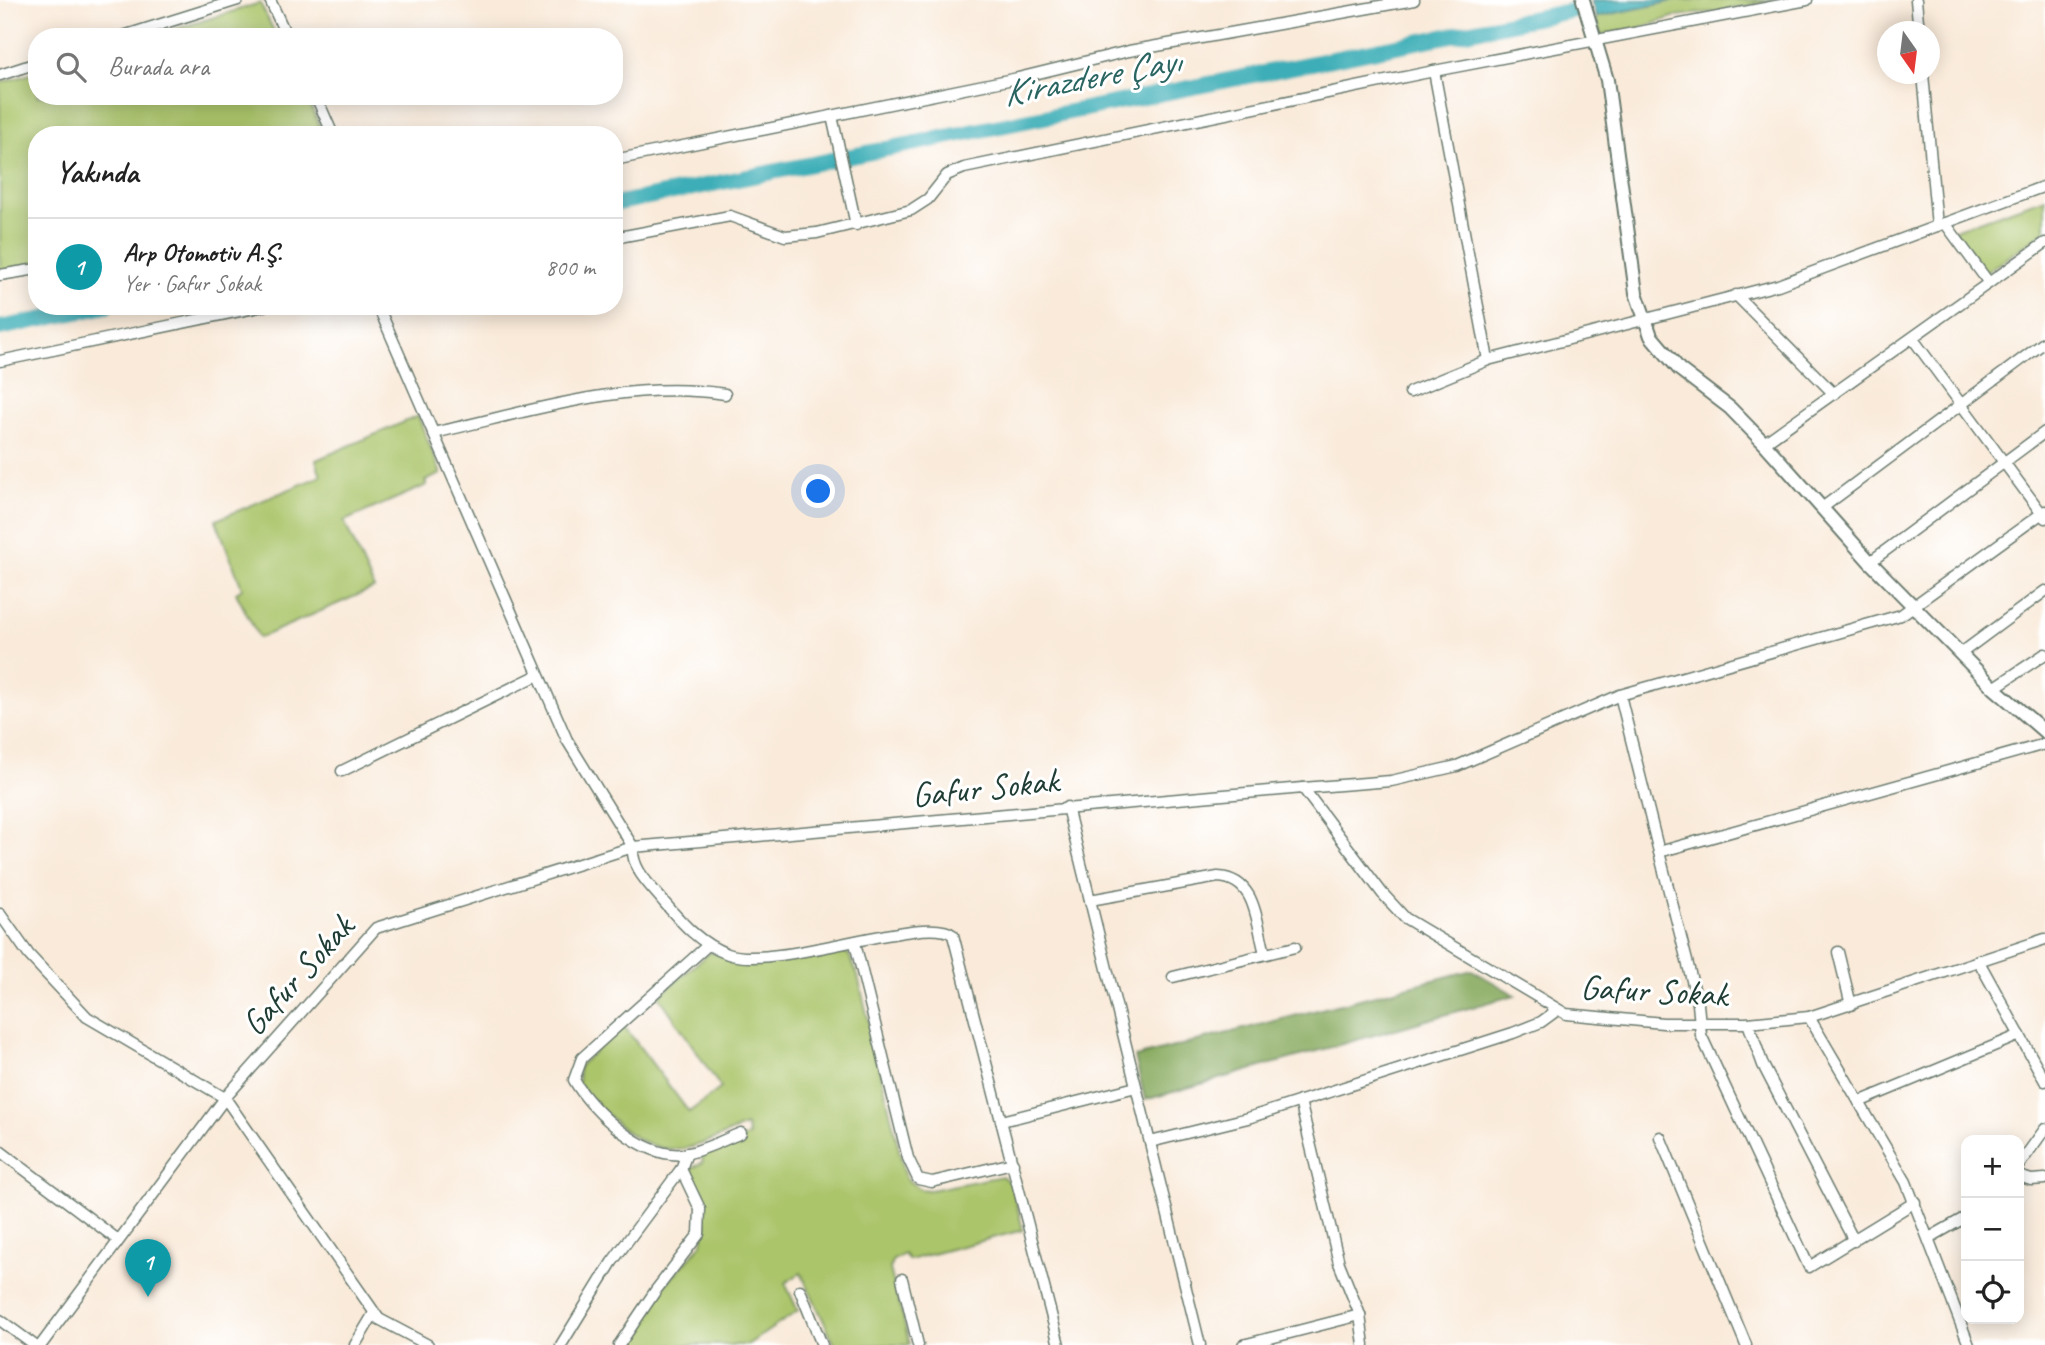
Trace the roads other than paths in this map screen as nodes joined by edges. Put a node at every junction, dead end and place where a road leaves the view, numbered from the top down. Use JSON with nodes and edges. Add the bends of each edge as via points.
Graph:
{"nodes":[{"id":1,"x":238,"y":0,"type":"edge"},
{"id":2,"x":270,"y":0,"type":"edge"},
{"id":3,"x":1415,"y":0,"type":"edge"},
{"id":4,"x":1583,"y":0,"type":"edge"},
{"id":5,"x":1807,"y":0,"type":"edge"},
{"id":6,"x":1916,"y":0,"type":"edge"},
{"id":7,"x":1918,"y":21,"type":"edge"},
{"id":8,"x":149,"y":28,"type":"edge"},
{"id":9,"x":283,"y":28,"type":"edge"},
{"id":10,"x":1596,"y":41,"type":"junction"},
{"id":11,"x":28,"y":66,"type":"edge"},
{"id":12,"x":1434,"y":71,"type":"junction"},
{"id":13,"x":0,"y":75,"type":"edge"},
{"id":14,"x":1924,"y":84,"type":"edge"},
{"id":15,"x":320,"y":105,"type":"edge"},
{"id":16,"x":833,"y":121,"type":"junction"},
{"id":17,"x":329,"y":126,"type":"edge"},
{"id":18,"x":623,"y":158,"type":"edge"},
{"id":19,"x":2045,"y":186,"type":"edge"},
{"id":20,"x":855,"y":220,"type":"junction"},
{"id":21,"x":1941,"y":225,"type":"junction"},
{"id":22,"x":623,"y":236,"type":"edge"},
{"id":23,"x":2045,"y":243,"type":"edge"},
{"id":24,"x":28,"y":270,"type":"edge"},
{"id":25,"x":0,"y":275,"type":"edge"},
{"id":26,"x":1989,"y":283,"type":"junction"},
{"id":27,"x":1736,"y":295,"type":"junction"},
{"id":28,"x":221,"y":315,"type":"edge"},
{"id":29,"x":382,"y":315,"type":"edge"},
{"id":30,"x":1642,"y":319,"type":"junction"},
{"id":31,"x":1913,"y":339,"type":"junction"},
{"id":32,"x":2045,"y":342,"type":"edge"},
{"id":33,"x":1488,"y":360,"type":"junction"},
{"id":34,"x":0,"y":361,"type":"edge"},
{"id":35,"x":1410,"y":392,"type":"dead end"},
{"id":36,"x":725,"y":394,"type":"dead end"},
{"id":37,"x":1834,"y":394,"type":"junction"},
{"id":38,"x":1960,"y":404,"type":"junction"},
{"id":39,"x":2045,"y":432,"type":"edge"},
{"id":40,"x":433,"y":433,"type":"junction"},
{"id":41,"x":1764,"y":443,"type":"junction"},
{"id":42,"x":2003,"y":463,"type":"junction"},
{"id":43,"x":1822,"y":508,"type":"junction"},
{"id":44,"x":2044,"y":514,"type":"edge"},
{"id":45,"x":1870,"y":562,"type":"junction"},
{"id":46,"x":2045,"y":591,"type":"edge"},
{"id":47,"x":1916,"y":607,"type":"junction"},
{"id":48,"x":1960,"y":654,"type":"junction"},
{"id":49,"x":2045,"y":654,"type":"edge"},
{"id":50,"x":538,"y":675,"type":"junction"},
{"id":51,"x":1994,"y":688,"type":"junction"},
{"id":52,"x":1620,"y":695,"type":"junction"},
{"id":53,"x":2045,"y":732,"type":"edge"},
{"id":54,"x":2045,"y":744,"type":"edge"},
{"id":55,"x":342,"y":771,"type":"dead end"},
{"id":56,"x":1303,"y":788,"type":"junction"},
{"id":57,"x":1066,"y":807,"type":"junction"},
{"id":58,"x":633,"y":847,"type":"junction"},
{"id":59,"x":1659,"y":852,"type":"junction"},
{"id":60,"x":1090,"y":900,"type":"junction"},
{"id":61,"x":0,"y":914,"type":"edge"},
{"id":62,"x":2045,"y":939,"type":"edge"},
{"id":63,"x":855,"y":943,"type":"junction"},
{"id":64,"x":708,"y":945,"type":"junction"},
{"id":65,"x":1295,"y":947,"type":"dead end"},
{"id":66,"x":1838,"y":952,"type":"dead end"},
{"id":67,"x":1265,"y":953,"type":"junction"},
{"id":68,"x":1978,"y":960,"type":"junction"},
{"id":69,"x":1173,"y":976,"type":"dead end"},
{"id":70,"x":1851,"y":1005,"type":"junction"},
{"id":71,"x":1556,"y":1011,"type":"junction"},
{"id":72,"x":1808,"y":1017,"type":"junction"},
{"id":73,"x":1698,"y":1022,"type":"junction"},
{"id":74,"x":1748,"y":1023,"type":"junction"},
{"id":75,"x":2020,"y":1035,"type":"junction"},
{"id":76,"x":2045,"y":1081,"type":"edge"},
{"id":77,"x":1136,"y":1087,"type":"junction"},
{"id":78,"x":225,"y":1098,"type":"junction"},
{"id":79,"x":1300,"y":1101,"type":"junction"},
{"id":80,"x":1859,"y":1102,"type":"junction"},
{"id":81,"x":1002,"y":1121,"type":"junction"},
{"id":82,"x":2045,"y":1129,"type":"edge"},
{"id":83,"x":741,"y":1133,"type":"dead end"},
{"id":84,"x":1660,"y":1137,"type":"dead end"},
{"id":85,"x":1150,"y":1142,"type":"junction"},
{"id":86,"x":0,"y":1151,"type":"edge"},
{"id":87,"x":687,"y":1153,"type":"junction"},
{"id":88,"x":2024,"y":1158,"type":"edge"},
{"id":89,"x":1013,"y":1163,"type":"junction"},
{"id":90,"x":681,"y":1169,"type":"junction"},
{"id":91,"x":2024,"y":1178,"type":"edge"},
{"id":92,"x":2045,"y":1179,"type":"edge"},
{"id":93,"x":1916,"y":1202,"type":"junction"},
{"id":94,"x":1961,"y":1220,"type":"edge"},
{"id":95,"x":1929,"y":1238,"type":"junction"},
{"id":96,"x":118,"y":1240,"type":"junction"},
{"id":97,"x":1854,"y":1241,"type":"junction"},
{"id":98,"x":902,"y":1279,"type":"dead end"},
{"id":99,"x":800,"y":1290,"type":"dead end"},
{"id":100,"x":374,"y":1313,"type":"junction"},
{"id":101,"x":1360,"y":1315,"type":"junction"},
{"id":102,"x":0,"y":1320,"type":"edge"},
{"id":103,"x":34,"y":1345,"type":"edge"},
{"id":104,"x":41,"y":1345,"type":"edge"},
{"id":105,"x":355,"y":1345,"type":"edge"},
{"id":106,"x":428,"y":1345,"type":"edge"},
{"id":107,"x":561,"y":1345,"type":"edge"},
{"id":108,"x":619,"y":1345,"type":"edge"},
{"id":109,"x":822,"y":1345,"type":"edge"},
{"id":110,"x":918,"y":1345,"type":"edge"},
{"id":111,"x":1059,"y":1345,"type":"edge"},
{"id":112,"x":1200,"y":1345,"type":"edge"},
{"id":113,"x":1243,"y":1345,"type":"edge"},
{"id":114,"x":1364,"y":1345,"type":"edge"},
{"id":115,"x":1746,"y":1345,"type":"edge"},
{"id":116,"x":1969,"y":1345,"type":"edge"}],
"edges":[{"from":1,"to":8,"type":"street"},
{"from":2,"to":9,"type":"street"},
{"from":3,"to":16,"type":"street","via":[[1129,51]]},
{"from":4,"to":10,"type":"street"},
{"from":5,"to":10,"type":"street"},
{"from":6,"to":7,"type":"street"},
{"from":10,"to":12,"type":"street"},
{"from":10,"to":30,"type":"street","via":[[1611,97]]},
{"from":11,"to":13,"type":"street"},
{"from":12,"to":20,"type":"street","via":[[964,168],[947,175],[928,199],[911,210]]},
{"from":12,"to":33,"type":"street"},
{"from":14,"to":21,"type":"street"},
{"from":15,"to":17,"type":"street"},
{"from":16,"to":18,"type":"street"},
{"from":16,"to":20,"type":"street"},
{"from":19,"to":21,"type":"street"},
{"from":20,"to":22,"type":"street","via":[[817,233],[785,236],[730,216]]},
{"from":21,"to":26,"type":"street"},
{"from":21,"to":27,"type":"street","via":[[1778,285]]},
{"from":23,"to":26,"type":"street"},
{"from":24,"to":25,"type":"street"},
{"from":26,"to":31,"type":"street"},
{"from":27,"to":30,"type":"street"},
{"from":27,"to":37,"type":"street"},
{"from":28,"to":34,"type":"street"},
{"from":29,"to":40,"type":"street"},
{"from":30,"to":33,"type":"street"},
{"from":30,"to":41,"type":"street","via":[[1669,359],[1730,408]]},
{"from":31,"to":37,"type":"street"},
{"from":31,"to":38,"type":"street"},
{"from":32,"to":38,"type":"street"},
{"from":33,"to":35,"type":"street"},
{"from":36,"to":40,"type":"street","via":[[695,389],[632,390]]},
{"from":37,"to":41,"type":"street"},
{"from":38,"to":42,"type":"street"},
{"from":38,"to":43,"type":"street"},
{"from":39,"to":42,"type":"street"},
{"from":40,"to":50,"type":"street"},
{"from":41,"to":43,"type":"street"},
{"from":42,"to":44,"type":"street"},
{"from":42,"to":45,"type":"street"},
{"from":43,"to":45,"type":"street"},
{"from":44,"to":47,"type":"street"},
{"from":45,"to":47,"type":"street"},
{"from":46,"to":48,"type":"street"},
{"from":47,"to":48,"type":"street"},
{"from":47,"to":52,"type":"street"},
{"from":48,"to":51,"type":"street"},
{"from":49,"to":51,"type":"street"},
{"from":50,"to":55,"type":"street"},
{"from":50,"to":58,"type":"street","via":[[567,740]]},
{"from":51,"to":53,"type":"street"},
{"from":52,"to":56,"type":"street","via":[[1457,766],[1391,780]]},
{"from":52,"to":59,"type":"street"},
{"from":54,"to":59,"type":"street"},
{"from":56,"to":57,"type":"street","name":"Gafur Sokak"},
{"from":56,"to":71,"type":"street","name":"Gafur Sokak","via":[[1405,918]]},
{"from":57,"to":58,"type":"street","name":"Gafur Sokak"},
{"from":57,"to":60,"type":"street"},
{"from":58,"to":64,"type":"street","via":[[635,866]]},
{"from":58,"to":78,"type":"street","name":"Gafur Sokak","via":[[376,928]]},
{"from":59,"to":73,"type":"street","via":[[1698,1004]]},
{"from":60,"to":67,"type":"street","via":[[1233,878],[1250,896]]},
{"from":60,"to":77,"type":"street"},
{"from":61,"to":78,"type":"street","via":[[36,963],[87,1017]]},
{"from":62,"to":68,"type":"street","name":"Gafur Sokak"},
{"from":63,"to":64,"type":"street","via":[[754,957],[733,956]]},
{"from":63,"to":81,"type":"street","via":[[933,928],[953,935]]},
{"from":63,"to":89,"type":"street","via":[[908,1158],[918,1179],[932,1182]]},
{"from":64,"to":87,"type":"street","via":[[582,1058],[574,1076],[583,1093],[630,1138],[660,1152]]},
{"from":65,"to":67,"type":"street"},
{"from":66,"to":70,"type":"street"},
{"from":67,"to":69,"type":"street"},
{"from":68,"to":70,"type":"street","name":"Gafur Sokak"},
{"from":68,"to":75,"type":"street"},
{"from":70,"to":72,"type":"street","name":"Gafur Sokak"},
{"from":71,"to":73,"type":"street","name":"Gafur Sokak","via":[[1600,1019]]},
{"from":71,"to":79,"type":"street","via":[[1530,1028]]},
{"from":72,"to":74,"type":"street","name":"Gafur Sokak"},
{"from":72,"to":80,"type":"street"},
{"from":73,"to":74,"type":"street","name":"Gafur Sokak"},
{"from":73,"to":97,"type":"street","via":[[1809,1267]]},
{"from":74,"to":97,"type":"street","via":[[1763,1065]]},
{"from":75,"to":76,"type":"street"},
{"from":75,"to":80,"type":"street"},
{"from":77,"to":81,"type":"street"},
{"from":77,"to":85,"type":"street"},
{"from":78,"to":96,"type":"street","name":"Gafur Sokak"},
{"from":78,"to":100,"type":"street"},
{"from":79,"to":85,"type":"street"},
{"from":79,"to":101,"type":"street","via":[[1339,1263]]},
{"from":80,"to":93,"type":"street"},
{"from":81,"to":89,"type":"street"},
{"from":82,"to":88,"type":"street"},
{"from":83,"to":87,"type":"street"},
{"from":84,"to":115,"type":"street"},
{"from":85,"to":112,"type":"street"},
{"from":86,"to":96,"type":"street"},
{"from":87,"to":90,"type":"street"},
{"from":89,"to":111,"type":"street"},
{"from":90,"to":107,"type":"street","via":[[612,1262]]},
{"from":90,"to":108,"type":"street","via":[[699,1209],[699,1234]]},
{"from":91,"to":92,"type":"street"},
{"from":93,"to":95,"type":"street"},
{"from":93,"to":97,"type":"street"},
{"from":94,"to":95,"type":"street"},
{"from":95,"to":116,"type":"street"},
{"from":96,"to":104,"type":"street","name":"Gafur Sokak"},
{"from":98,"to":110,"type":"street"},
{"from":99,"to":109,"type":"street"},
{"from":100,"to":105,"type":"street"},
{"from":100,"to":106,"type":"street","via":[[391,1328]]},
{"from":101,"to":113,"type":"street"},
{"from":101,"to":114,"type":"street"},
{"from":102,"to":103,"type":"street"}]}
